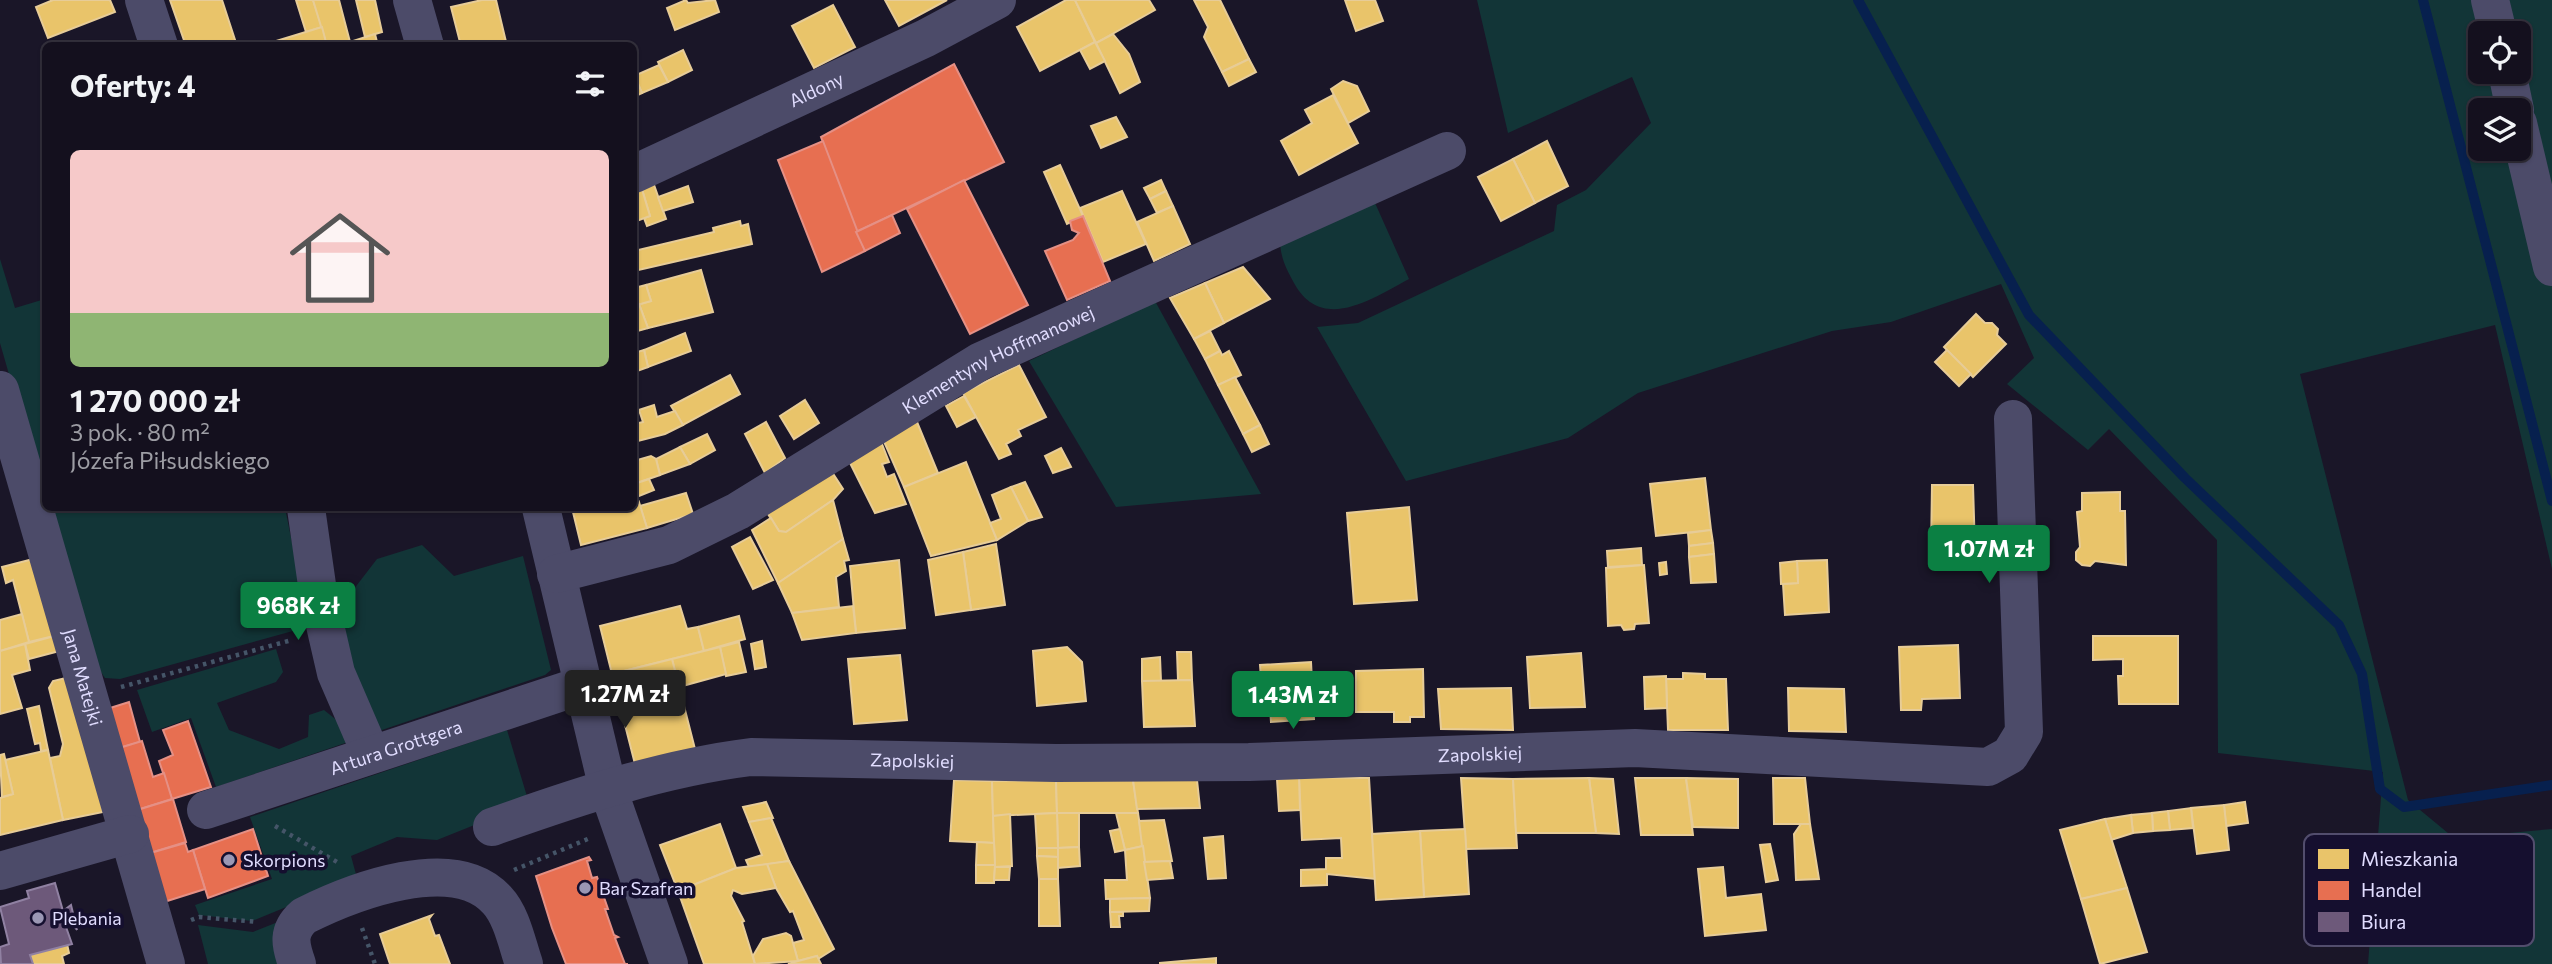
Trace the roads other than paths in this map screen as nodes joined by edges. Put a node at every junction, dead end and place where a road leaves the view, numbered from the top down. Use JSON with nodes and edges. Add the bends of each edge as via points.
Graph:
{"nodes":[{"id":1,"x":144,"y":0,"type":"edge"},
{"id":2,"x":412,"y":0,"type":"edge"},
{"id":3,"x":998,"y":0,"type":"edge"},
{"id":4,"x":2490,"y":0,"type":"edge"},
{"id":5,"x":2495,"y":21,"type":"edge"},
{"id":6,"x":158,"y":42,"type":"edge"},
{"id":7,"x":424,"y":42,"type":"edge"},
{"id":8,"x":1447,"y":150,"type":"dead end"},
{"id":9,"x":2527,"y":161,"type":"edge"},
{"id":10,"x":637,"y":173,"type":"edge"},
{"id":11,"x":2552,"y":267,"type":"edge"},
{"id":12,"x":0,"y":390,"type":"edge"},
{"id":13,"x":2013,"y":419,"type":"dead end"},
{"id":14,"x":306,"y":511,"type":"edge"},
{"id":15,"x":542,"y":511,"type":"edge"},
{"id":16,"x":556,"y":574,"type":"junction"},
{"id":17,"x":583,"y":685,"type":"junction"},
{"id":18,"x":371,"y":754,"type":"junction"},
{"id":19,"x":608,"y":789,"type":"junction"},
{"id":20,"x":206,"y":810,"type":"dead end"},
{"id":21,"x":492,"y":827,"type":"dead end"},
{"id":22,"x":130,"y":834,"type":"junction"},
{"id":23,"x":0,"y":871,"type":"edge"},
{"id":24,"x":166,"y":964,"type":"edge"},
{"id":25,"x":297,"y":964,"type":"edge"},
{"id":26,"x":524,"y":964,"type":"edge"},
{"id":27,"x":669,"y":964,"type":"edge"}],
"edges":[{"from":1,"to":6,"type":"street"},
{"from":2,"to":7,"type":"street"},
{"from":3,"to":10,"type":"street","name":"Aldony"},
{"from":4,"to":5,"type":"street"},
{"from":8,"to":16,"type":"street","name":"Klementyny Hoffmanowej","via":[[981,361],[738,511],[668,545]]},
{"from":9,"to":11,"type":"street"},
{"from":12,"to":22,"type":"street","name":"Jana Matejki"},
{"from":13,"to":19,"type":"street","name":"Zapolskiej","via":[[2024,732],[2010,755],[1988,767],[1635,748],[1235,762],[751,757],[716,761]]},
{"from":14,"to":18,"type":"street","via":[[336,673]]},
{"from":15,"to":16,"type":"street"},
{"from":16,"to":17,"type":"street"},
{"from":17,"to":18,"type":"street","name":"Artura Grottgera"},
{"from":17,"to":19,"type":"street"},
{"from":18,"to":20,"type":"street","name":"Artura Grottgera"},
{"from":19,"to":21,"type":"street","name":"Zapolskiej"},
{"from":19,"to":27,"type":"street"},
{"from":22,"to":23,"type":"street"},
{"from":22,"to":24,"type":"street","name":"Jana Matejki"},
{"from":25,"to":26,"type":"street","via":[[291,934],[304,916],[391,884],[433,876],[469,883],[496,898],[505,910]]}]}
